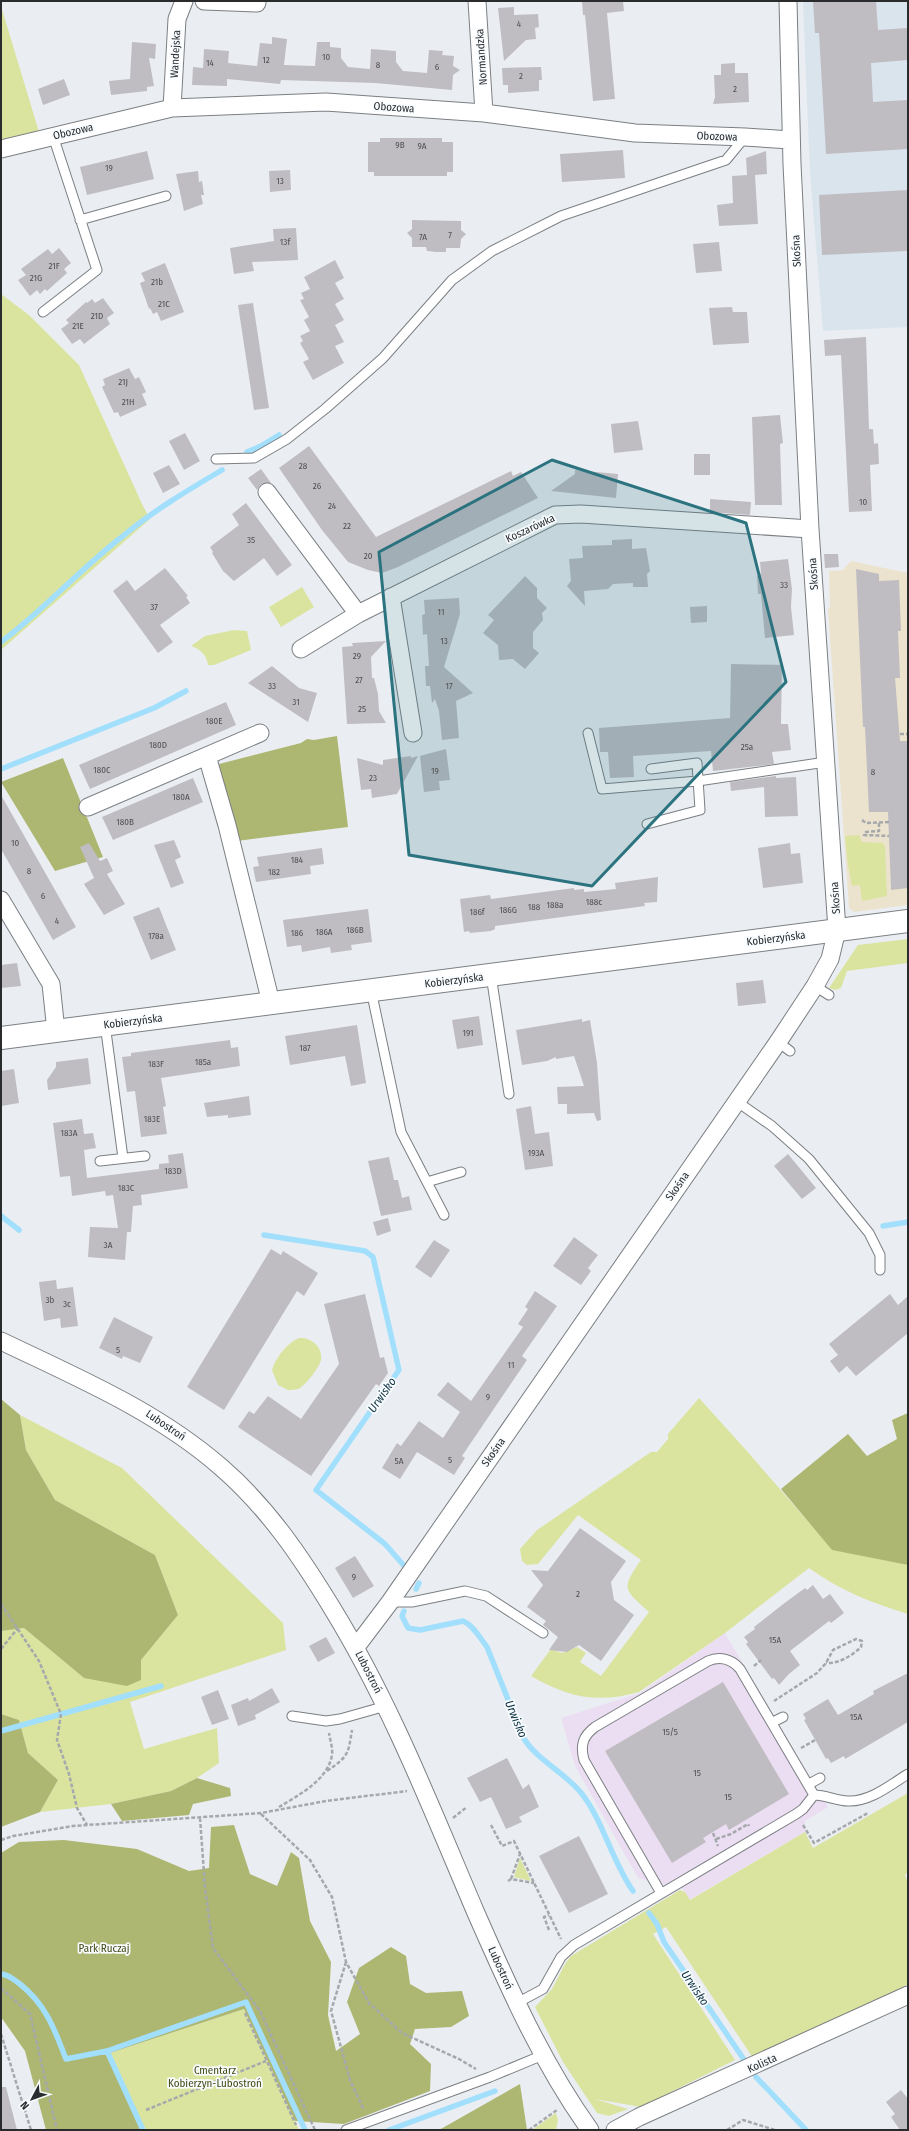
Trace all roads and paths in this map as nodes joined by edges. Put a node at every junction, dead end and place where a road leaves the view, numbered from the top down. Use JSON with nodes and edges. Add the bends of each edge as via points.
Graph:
{"nodes":[{"id":1,"x":184,"y":1,"type":"edge"},
{"id":2,"x":204,"y":1,"type":"edge"},
{"id":3,"x":477,"y":1,"type":"edge"},
{"id":4,"x":788,"y":1,"type":"edge"},
{"id":5,"x":257,"y":3,"type":"dead end"},
{"id":6,"x":172,"y":108,"type":"junction"},
{"id":7,"x":484,"y":113,"type":"junction"},
{"id":8,"x":53,"y":136,"type":"junction"},
{"id":9,"x":745,"y":136,"type":"junction"},
{"id":10,"x":791,"y":140,"type":"junction"},
{"id":11,"x":1,"y":149,"type":"edge"},
{"id":12,"x":166,"y":196,"type":"dead end"},
{"id":13,"x":80,"y":220,"type":"junction"},
{"id":14,"x":43,"y":312,"type":"dead end"},
{"id":15,"x":216,"y":460,"type":"dead end"},
{"id":16,"x":267,"y":492,"type":"dead end"},
{"id":17,"x":810,"y":529,"type":"junction"},
{"id":18,"x":391,"y":597,"type":"junction"},
{"id":19,"x":358,"y":614,"type":"junction"},
{"id":20,"x":301,"y":649,"type":"dead end"},
{"id":21,"x":260,"y":733,"type":"dead end"},
{"id":22,"x":413,"y":733,"type":"dead end"},
{"id":23,"x":588,"y":733,"type":"dead end"},
{"id":24,"x":900,"y":734,"type":"dead end"},
{"id":25,"x":908,"y":734,"type":"edge"},
{"id":26,"x":207,"y":756,"type":"junction"},
{"id":27,"x":826,"y":762,"type":"junction"},
{"id":28,"x":651,"y":769,"type":"dead end"},
{"id":29,"x":698,"y":781,"type":"junction"},
{"id":30,"x":88,"y":807,"type":"dead end"},
{"id":31,"x":862,"y":820,"type":"dead end"},
{"id":32,"x":891,"y":822,"type":"dead end"},
{"id":33,"x":879,"y":823,"type":"junction"},
{"id":34,"x":647,"y":824,"type":"dead end"},
{"id":35,"x":889,"y":836,"type":"dead end"},
{"id":36,"x":1,"y":900,"type":"edge"},
{"id":37,"x":908,"y":921,"type":"edge"},
{"id":38,"x":837,"y":930,"type":"junction"},
{"id":39,"x":491,"y":975,"type":"junction"},
{"id":40,"x":370,"y":990,"type":"junction"},
{"id":41,"x":271,"y":1003,"type":"junction"},
{"id":42,"x":105,"y":1024,"type":"junction"},
{"id":43,"x":56,"y":1031,"type":"junction"},
{"id":44,"x":1,"y":1038,"type":"edge"},
{"id":45,"x":508,"y":1094,"type":"dead end"},
{"id":46,"x":736,"y":1101,"type":"junction"},
{"id":47,"x":145,"y":1156,"type":"dead end"},
{"id":48,"x":123,"y":1158,"type":"junction"},
{"id":49,"x":100,"y":1161,"type":"dead end"},
{"id":50,"x":461,"y":1172,"type":"dead end"},
{"id":51,"x":427,"y":1182,"type":"junction"},
{"id":52,"x":444,"y":1215,"type":"dead end"},
{"id":53,"x":880,"y":1270,"type":"dead end"},
{"id":54,"x":1,"y":1341,"type":"edge"},
{"id":55,"x":390,"y":1602,"type":"junction"},
{"id":56,"x":1,"y":1604,"type":"edge"},
{"id":57,"x":18,"y":1628,"type":"junction"},
{"id":58,"x":543,"y":1633,"type":"dead end"},
{"id":59,"x":356,"y":1647,"type":"junction"},
{"id":60,"x":1,"y":1649,"type":"edge"},
{"id":61,"x":826,"y":1663,"type":"junction"},
{"id":62,"x":770,"y":1704,"type":"dead end"},
{"id":63,"x":386,"y":1706,"type":"junction"},
{"id":64,"x":292,"y":1716,"type":"dead end"},
{"id":65,"x":783,"y":1717,"type":"dead end"},
{"id":66,"x":326,"y":1721,"type":"junction"},
{"id":67,"x":773,"y":1722,"type":"junction"},
{"id":68,"x":356,"y":1728,"type":"dead end"},
{"id":69,"x":817,"y":1739,"type":"dead end"},
{"id":70,"x":804,"y":1746,"type":"dead end"},
{"id":71,"x":327,"y":1771,"type":"junction"},
{"id":72,"x":908,"y":1774,"type":"edge"},
{"id":73,"x":820,"y":1778,"type":"dead end"},
{"id":74,"x":809,"y":1784,"type":"junction"},
{"id":75,"x":422,"y":1788,"type":"junction"},
{"id":76,"x":814,"y":1795,"type":"junction"},
{"id":77,"x":467,"y":1807,"type":"dead end"},
{"id":78,"x":277,"y":1809,"type":"junction"},
{"id":79,"x":875,"y":1809,"type":"dead end"},
{"id":80,"x":261,"y":1813,"type":"junction"},
{"id":81,"x":796,"y":1814,"type":"junction"},
{"id":82,"x":200,"y":1818,"type":"junction"},
{"id":83,"x":449,"y":1821,"type":"dead end"},
{"id":84,"x":88,"y":1825,"type":"junction"},
{"id":85,"x":491,"y":1825,"type":"dead end"},
{"id":86,"x":713,"y":1833,"type":"dead end"},
{"id":87,"x":1,"y":1840,"type":"edge"},
{"id":88,"x":718,"y":1849,"type":"dead end"},
{"id":89,"x":520,"y":1854,"type":"junction"},
{"id":90,"x":534,"y":1883,"type":"junction"},
{"id":91,"x":661,"y":1893,"type":"junction"},
{"id":92,"x":549,"y":1915,"type":"junction"},
{"id":93,"x":549,"y":1930,"type":"dead end"},
{"id":94,"x":562,"y":1942,"type":"dead end"},
{"id":95,"x":346,"y":1962,"type":"junction"},
{"id":96,"x":1,"y":1988,"type":"edge"},
{"id":97,"x":908,"y":1995,"type":"edge"},
{"id":98,"x":517,"y":2004,"type":"junction"},
{"id":99,"x":245,"y":2013,"type":"dead end"},
{"id":100,"x":1,"y":2034,"type":"edge"},
{"id":101,"x":543,"y":2055,"type":"junction"},
{"id":102,"x":266,"y":2061,"type":"junction"},
{"id":103,"x":490,"y":2077,"type":"junction"},
{"id":104,"x":559,"y":2108,"type":"dead end"},
{"id":105,"x":146,"y":2110,"type":"dead end"},
{"id":106,"x":369,"y":2122,"type":"junction"},
{"id":107,"x":296,"y":2125,"type":"dead end"},
{"id":108,"x":589,"y":2129,"type":"edge"},
{"id":109,"x":31,"y":2130,"type":"edge"},
{"id":110,"x":57,"y":2130,"type":"edge"},
{"id":111,"x":315,"y":2130,"type":"edge"},
{"id":112,"x":346,"y":2130,"type":"edge"},
{"id":113,"x":528,"y":2130,"type":"edge"},
{"id":114,"x":615,"y":2130,"type":"edge"},
{"id":115,"x":727,"y":2130,"type":"edge"},
{"id":116,"x":775,"y":2130,"type":"edge"}],
"edges":[{"from":1,"to":6,"type":"street","name":"Wandejska","via":[[177,19]]},
{"from":2,"to":5,"type":"street"},
{"from":3,"to":7,"type":"street","name":"Normandzka"},
{"from":4,"to":10,"type":"street","name":"Skośna"},
{"from":6,"to":7,"type":"street","name":"Obozowa","via":[[326,102]]},
{"from":6,"to":8,"type":"street","name":"Obozowa"},
{"from":7,"to":9,"type":"street","name":"Obozowa","via":[[635,133]]},
{"from":8,"to":11,"type":"street","name":"Obozowa"},
{"from":8,"to":13,"type":"lane"},
{"from":9,"to":10,"type":"street","name":"Obozowa"},
{"from":9,"to":15,"type":"lane","via":[[726,160],[561,216],[492,251],[452,280],[383,358],[325,410],[287,439],[254,458]]},
{"from":10,"to":17,"type":"street","name":"Skośna"},
{"from":12,"to":13,"type":"lane"},
{"from":13,"to":14,"type":"lane","via":[[97,270]]},
{"from":16,"to":19,"type":"street"},
{"from":17,"to":18,"type":"street","name":"Koszarówka","via":[[581,514],[555,515]]},
{"from":17,"to":27,"type":"street","name":"Skośna"},
{"from":18,"to":19,"type":"street","name":"Koszarówka"},
{"from":18,"to":22,"type":"street"},
{"from":19,"to":20,"type":"street","name":"Koszarówka"},
{"from":21,"to":26,"type":"street"},
{"from":23,"to":29,"type":"lane","via":[[602,789]]},
{"from":24,"to":25,"type":"path"},
{"from":26,"to":30,"type":"street"},
{"from":26,"to":41,"type":"street","via":[[227,825]]},
{"from":27,"to":29,"type":"lane"},
{"from":27,"to":38,"type":"street","name":"Skośna"},
{"from":28,"to":29,"type":"lane","via":[[697,763]]},
{"from":29,"to":34,"type":"lane","via":[[700,810]]},
{"from":31,"to":33,"type":"path","via":[[866,823]]},
{"from":32,"to":33,"type":"path"},
{"from":33,"to":35,"type":"path","via":[[879,831],[866,832],[864,835]]},
{"from":36,"to":43,"type":"street","via":[[51,984]]},
{"from":37,"to":38,"type":"street","name":"Kobierzyńska"},
{"from":38,"to":39,"type":"street","name":"Kobierzyńska"},
{"from":38,"to":46,"type":"street","name":"Skośna","via":[[822,991],[784,1047]]},
{"from":39,"to":40,"type":"street","name":"Kobierzyńska"},
{"from":39,"to":45,"type":"lane"},
{"from":40,"to":41,"type":"street","name":"Kobierzyńska"},
{"from":40,"to":51,"type":"lane","via":[[401,1132]]},
{"from":41,"to":42,"type":"street","name":"Kobierzyńska"},
{"from":42,"to":43,"type":"street","name":"Kobierzyńska"},
{"from":42,"to":48,"type":"lane"},
{"from":43,"to":44,"type":"street","name":"Kobierzyńska"},
{"from":46,"to":53,"type":"lane","via":[[772,1126],[808,1159],[869,1233],[880,1254]]},
{"from":46,"to":55,"type":"street","name":"Skośna"},
{"from":47,"to":48,"type":"lane"},
{"from":48,"to":49,"type":"lane"},
{"from":50,"to":51,"type":"lane"},
{"from":51,"to":52,"type":"lane"},
{"from":54,"to":59,"type":"street","name":"Lubostroń","via":[[141,1409],[178,1433],[223,1469],[282,1532],[302,1559]]},
{"from":55,"to":58,"type":"lane","via":[[412,1602],[465,1591],[486,1596]]},
{"from":55,"to":59,"type":"street","name":"Skośna"},
{"from":56,"to":57,"type":"path"},
{"from":57,"to":60,"type":"path"},
{"from":57,"to":84,"type":"path","via":[[39,1661],[61,1714],[57,1740],[77,1808]]},
{"from":59,"to":63,"type":"street","name":"Lubostroń"},
{"from":61,"to":61,"type":"path","via":[[830,1652],[835,1648],[856,1638],[862,1641],[861,1647],[851,1655]]},
{"from":61,"to":62,"type":"path","via":[[814,1676]]},
{"from":63,"to":66,"type":"lane","via":[[356,1716]]},
{"from":63,"to":75,"type":"street","name":"Lubostroń"},
{"from":64,"to":66,"type":"lane"},
{"from":65,"to":67,"type":"lane"},
{"from":66,"to":71,"type":"path","via":[[332,1754]]},
{"from":67,"to":74,"type":"lane"},
{"from":67,"to":91,"type":"lane","via":[[738,1665],[726,1659],[716,1658],[600,1724],[584,1738],[584,1760]]},
{"from":68,"to":71,"type":"path","via":[[352,1730],[349,1751],[341,1761]]},
{"from":69,"to":70,"type":"path"},
{"from":71,"to":78,"type":"path"},
{"from":72,"to":76,"type":"lane","via":[[861,1800],[847,1801]]},
{"from":73,"to":74,"type":"lane"},
{"from":74,"to":76,"type":"lane"},
{"from":75,"to":78,"type":"path"},
{"from":75,"to":98,"type":"street","name":"Lubostroń"},
{"from":76,"to":81,"type":"lane","via":[[804,1809]]},
{"from":77,"to":83,"type":"path"},
{"from":78,"to":80,"type":"path"},
{"from":79,"to":81,"type":"path","via":[[814,1843]]},
{"from":80,"to":82,"type":"path"},
{"from":80,"to":95,"type":"path","via":[[310,1860],[332,1897]]},
{"from":81,"to":91,"type":"lane"},
{"from":82,"to":84,"type":"path"},
{"from":82,"to":111,"type":"path","via":[[213,1948],[260,2011]]},
{"from":84,"to":87,"type":"path","via":[[20,1834]]},
{"from":85,"to":89,"type":"path","via":[[502,1846],[514,1841]]},
{"from":86,"to":88,"type":"path"},
{"from":89,"to":90,"type":"path"},
{"from":89,"to":90,"type":"path","via":[[510,1880]]},
{"from":90,"to":92,"type":"path"},
{"from":91,"to":98,"type":"lane","via":[[569,1948],[556,1963],[543,1989]]},
{"from":92,"to":93,"type":"path","via":[[544,1917]]},
{"from":92,"to":94,"type":"path"},
{"from":95,"to":103,"type":"path","via":[[369,2003],[402,2033],[459,2059]]},
{"from":95,"to":106,"type":"path","via":[[331,2011],[350,2080]]},
{"from":96,"to":110,"type":"path","via":[[30,2014]]},
{"from":97,"to":114,"type":"street","name":"Kolista"},
{"from":98,"to":101,"type":"street","name":"Lubostroń"},
{"from":99,"to":102,"type":"path"},
{"from":100,"to":109,"type":"path"},
{"from":101,"to":103,"type":"lane"},
{"from":101,"to":108,"type":"street","name":"Lubostroń"},
{"from":102,"to":105,"type":"path"},
{"from":102,"to":107,"type":"path"},
{"from":103,"to":106,"type":"lane"},
{"from":104,"to":113,"type":"path"},
{"from":106,"to":112,"type":"lane"},
{"from":115,"to":116,"type":"path","via":[[743,2120]]}]}
